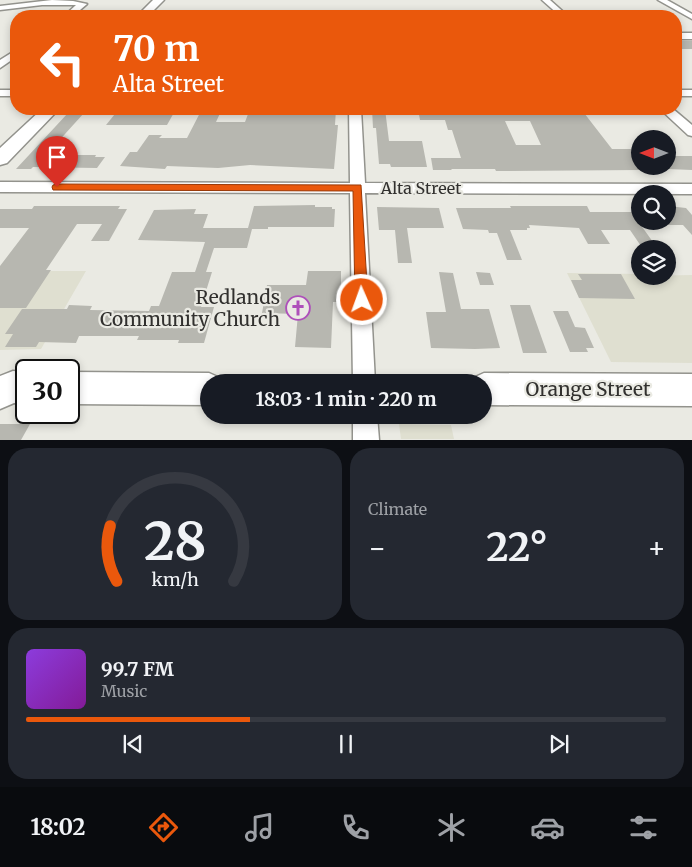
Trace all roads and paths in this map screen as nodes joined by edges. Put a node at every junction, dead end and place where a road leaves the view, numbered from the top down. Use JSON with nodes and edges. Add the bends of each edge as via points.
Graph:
{"nodes":[{"id":1,"x":159,"y":0,"type":"edge"},
{"id":2,"x":546,"y":0,"type":"edge"},
{"id":3,"x":662,"y":0,"type":"edge"},
{"id":4,"x":0,"y":8,"type":"edge"},
{"id":5,"x":77,"y":10,"type":"edge"},
{"id":6,"x":148,"y":10,"type":"edge"},
{"id":7,"x":557,"y":10,"type":"edge"},
{"id":8,"x":680,"y":10,"type":"edge"},
{"id":9,"x":36,"y":115,"type":"edge"},
{"id":10,"x":39,"y":115,"type":"edge"},
{"id":11,"x":355,"y":115,"type":"edge"},
{"id":12,"x":673,"y":115,"type":"edge"},
{"id":13,"x":692,"y":132,"type":"edge"},
{"id":14,"x":0,"y":140,"type":"edge"},
{"id":15,"x":0,"y":159,"type":"edge"},
{"id":16,"x":0,"y":187,"type":"edge"},
{"id":17,"x":358,"y":188,"type":"junction"},
{"id":18,"x":692,"y":189,"type":"edge"},
{"id":19,"x":364,"y":374,"type":"edge"},
{"id":20,"x":80,"y":388,"type":"edge"},
{"id":21,"x":200,"y":389,"type":"edge"},
{"id":22,"x":492,"y":389,"type":"edge"},
{"id":23,"x":692,"y":390,"type":"edge"},
{"id":24,"x":365,"y":424,"type":"edge"},
{"id":25,"x":366,"y":440,"type":"edge"}],
"edges":[{"from":1,"to":6,"type":"main road"},
{"from":2,"to":7,"type":"street"},
{"from":3,"to":8,"type":"street"},
{"from":4,"to":5,"type":"street","via":[[56,0],[83,4]]},
{"from":9,"to":14,"type":"main road"},
{"from":10,"to":15,"type":"main road"},
{"from":11,"to":17,"type":"street"},
{"from":12,"to":13,"type":"street"},
{"from":16,"to":17,"type":"street","name":"Alta Street"},
{"from":17,"to":18,"type":"street","name":"Alta Street"},
{"from":17,"to":19,"type":"street"},
{"from":20,"to":21,"type":"main road"},
{"from":22,"to":23,"type":"main road","name":"Orange Street"},
{"from":24,"to":25,"type":"street"}]}
